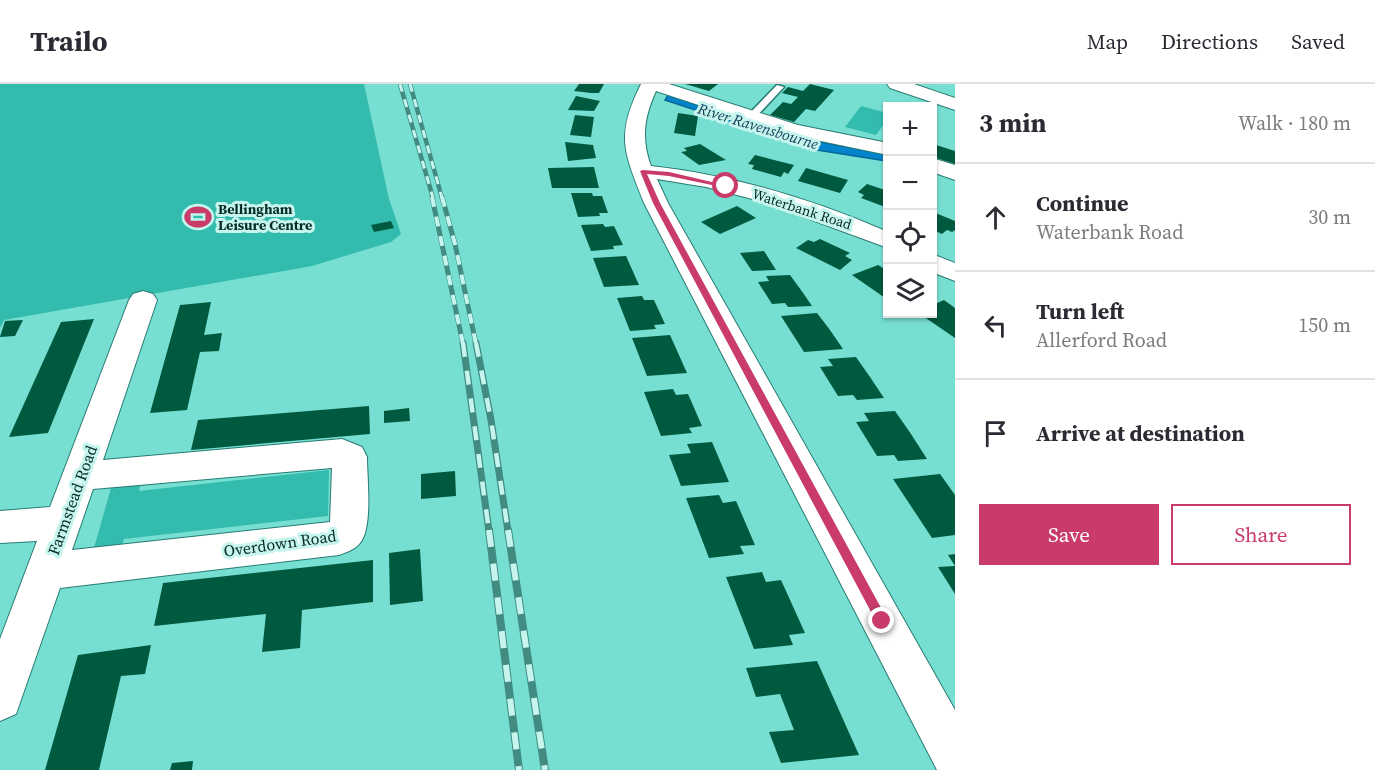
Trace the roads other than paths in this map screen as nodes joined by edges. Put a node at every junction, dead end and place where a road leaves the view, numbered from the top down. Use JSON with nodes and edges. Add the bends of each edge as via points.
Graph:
{"nodes":[{"id":1,"x":651,"y":84,"type":"edge"},
{"id":2,"x":896,"y":84,"type":"edge"},
{"id":3,"x":780,"y":87,"type":"dead end"},
{"id":4,"x":955,"y":104,"type":"edge"},
{"id":5,"x":751,"y":117,"type":"junction"},
{"id":6,"x":883,"y":148,"type":"edge"},
{"id":7,"x":937,"y":166,"type":"edge"},
{"id":8,"x":643,"y":171,"type":"junction"},
{"id":9,"x":955,"y":173,"type":"edge"},
{"id":10,"x":883,"y":239,"type":"edge"},
{"id":11,"x":937,"y":264,"type":"edge"},
{"id":12,"x":955,"y":273,"type":"edge"},
{"id":13,"x":143,"y":300,"type":"dead end"},
{"id":14,"x":81,"y":476,"type":"junction"},
{"id":15,"x":63,"y":524,"type":"junction"},
{"id":16,"x":0,"y":527,"type":"edge"},
{"id":17,"x":47,"y":571,"type":"junction"},
{"id":18,"x":0,"y":698,"type":"edge"},
{"id":19,"x":955,"y":756,"type":"edge"}],
"edges":[{"from":1,"to":5,"type":"street"},
{"from":1,"to":8,"type":"street","via":[[633,125],[634,146]]},
{"from":2,"to":4,"type":"street"},
{"from":3,"to":5,"type":"lane"},
{"from":5,"to":6,"type":"street"},
{"from":7,"to":9,"type":"street"},
{"from":8,"to":10,"type":"street","name":"Waterbank Road","via":[[781,200]]},
{"from":8,"to":19,"type":"street","via":[[661,212]]},
{"from":11,"to":12,"type":"street"},
{"from":13,"to":14,"type":"street","name":"Farmstead Road"},
{"from":14,"to":15,"type":"street","name":"Farmstead Road"},
{"from":14,"to":17,"type":"street","name":"Overdown Road","via":[[342,453],[350,457],[348,530],[339,538]]},
{"from":15,"to":16,"type":"street"},
{"from":15,"to":17,"type":"street","name":"Farmstead Road"},
{"from":17,"to":18,"type":"street","name":"Farmstead Road"}]}
